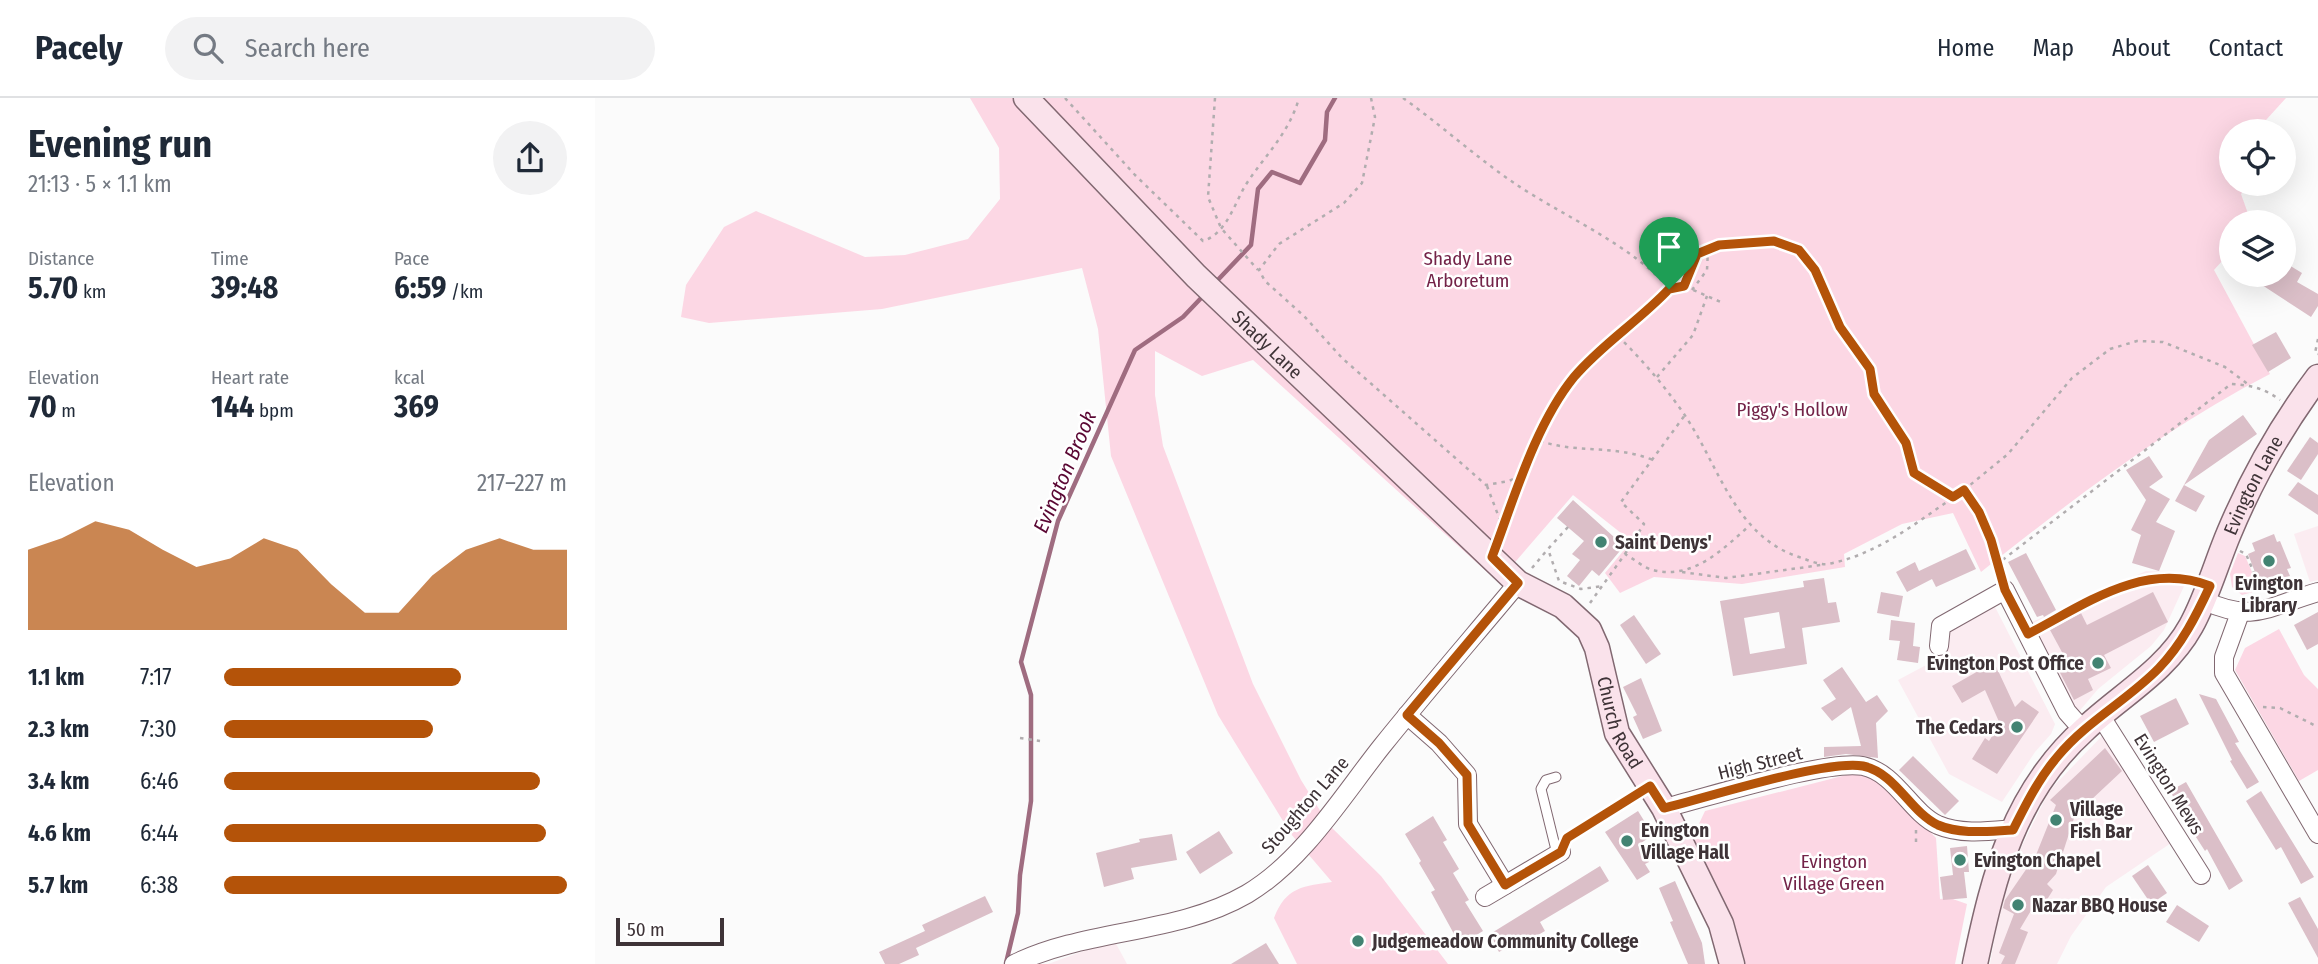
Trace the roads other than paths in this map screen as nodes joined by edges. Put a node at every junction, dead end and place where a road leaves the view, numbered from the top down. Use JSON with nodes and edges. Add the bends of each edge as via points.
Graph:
{"nodes":[{"id":1,"x":1026,"y":98,"type":"edge"},
{"id":2,"x":2318,"y":377,"type":"edge"},
{"id":3,"x":1518,"y":583,"type":"junction"},
{"id":4,"x":2318,"y":592,"type":"edge"},
{"id":5,"x":2206,"y":593,"type":"junction"},
{"id":6,"x":2240,"y":613,"type":"junction"},
{"id":7,"x":2028,"y":634,"type":"junction"},
{"id":8,"x":1939,"y":646,"type":"dead end"},
{"id":9,"x":1407,"y":715,"type":"junction"},
{"id":10,"x":2092,"y":723,"type":"junction"},
{"id":11,"x":1556,"y":777,"type":"dead end"},
{"id":12,"x":1664,"y":808,"type":"junction"},
{"id":13,"x":2013,"y":830,"type":"junction"},
{"id":14,"x":2318,"y":834,"type":"edge"},
{"id":15,"x":1559,"y":853,"type":"joint"},
{"id":16,"x":2201,"y":875,"type":"dead end"},
{"id":17,"x":1505,"y":885,"type":"junction"},
{"id":18,"x":1485,"y":897,"type":"dead end"},
{"id":19,"x":1014,"y":964,"type":"edge"},
{"id":20,"x":1732,"y":964,"type":"edge"},
{"id":21,"x":1975,"y":964,"type":"edge"}],
"edges":[{"from":1,"to":3,"type":"street","name":"Shady Lane","via":[[1196,276]]},
{"from":2,"to":5,"type":"street","name":"Evington Lane","via":[[2277,436]]},
{"from":3,"to":9,"type":"street","name":"Stoughton Lane"},
{"from":3,"to":12,"type":"street","name":"Church Road","via":[[1579,617],[1589,630],[1617,733]]},
{"from":4,"to":6,"type":"street"},
{"from":5,"to":6,"type":"street"},
{"from":5,"to":7,"type":"lane","via":[[2193,579],[2137,580]]},
{"from":5,"to":10,"type":"street","name":"Evington Lane","via":[[2191,626],[2158,668]]},
{"from":6,"to":14,"type":"street","via":[[2223,665]]},
{"from":7,"to":8,"type":"street","name":"Evington Mews","via":[[2005,590],[1935,622]]},
{"from":7,"to":10,"type":"street","name":"Evington Mews","via":[[2067,712]]},
{"from":9,"to":17,"type":"street","via":[[1467,775],[1468,824]]},
{"from":9,"to":19,"type":"street","name":"Stoughton Lane","via":[[1301,847],[1248,893],[1212,911]]},
{"from":10,"to":13,"type":"street","name":"Evington Lane","via":[[2058,755]]},
{"from":10,"to":16,"type":"street","name":"Evington Mews"},
{"from":11,"to":15,"type":"lane","via":[[1546,780],[1541,789]]},
{"from":12,"to":13,"type":"street","name":"High Street","via":[[1819,769],[1863,766],[1886,777],[1937,825],[1961,831]]},
{"from":12,"to":20,"type":"street","name":"Church Road","via":[[1721,924]]},
{"from":13,"to":21,"type":"street","name":"Evington Lane","via":[[1995,875]]},
{"from":15,"to":17,"type":"street"},
{"from":17,"to":18,"type":"street"}]}
